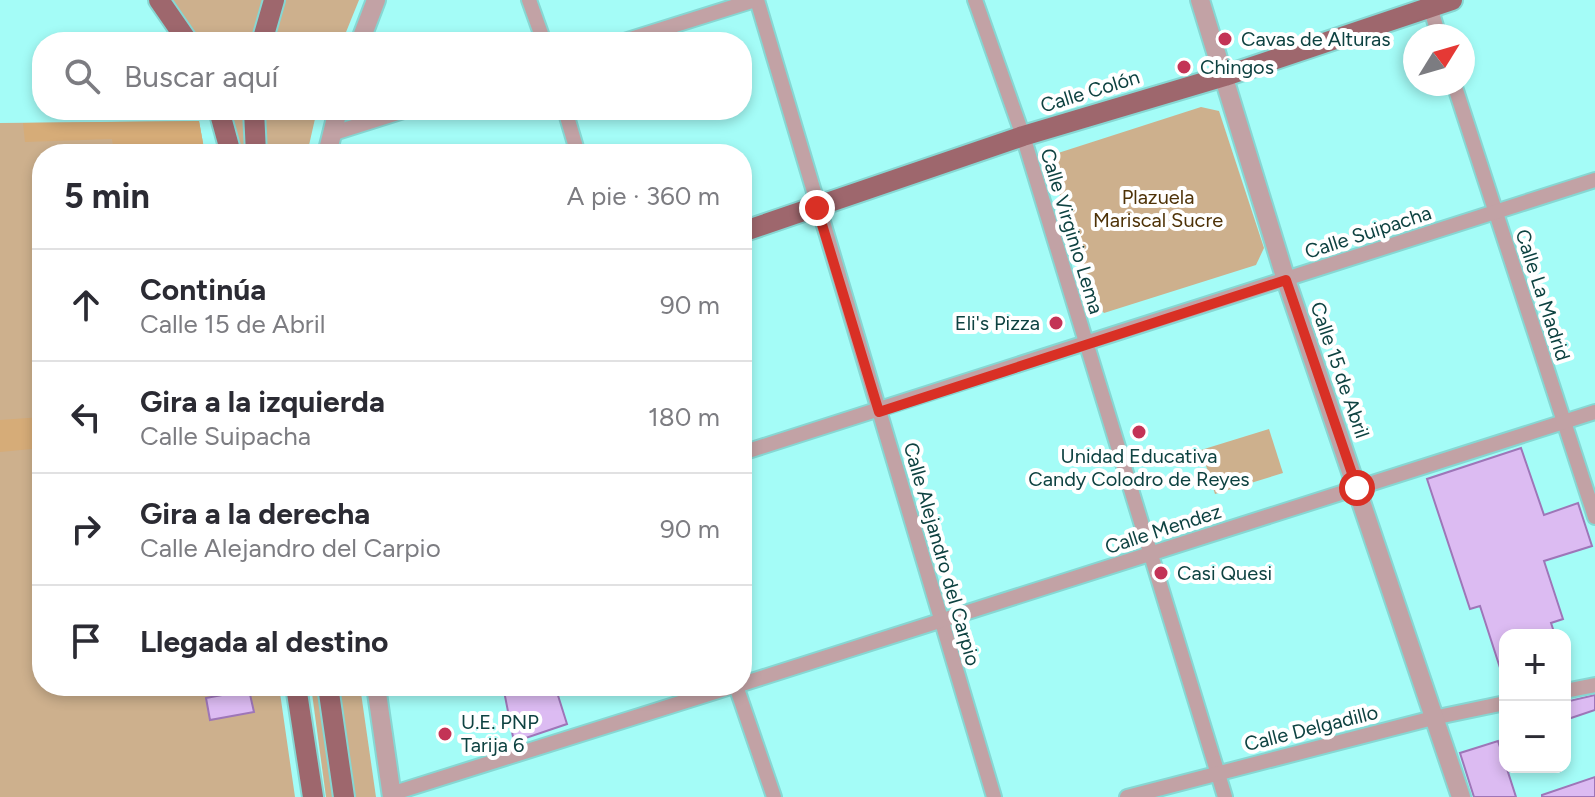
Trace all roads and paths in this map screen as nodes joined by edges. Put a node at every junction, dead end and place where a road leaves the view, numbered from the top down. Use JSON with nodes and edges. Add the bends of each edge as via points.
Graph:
{"nodes":[{"id":1,"x":159,"y":0,"type":"edge"},
{"id":2,"x":274,"y":0,"type":"edge"},
{"id":3,"x":376,"y":0,"type":"edge"},
{"id":4,"x":529,"y":0,"type":"edge"},
{"id":5,"x":756,"y":0,"type":"edge"},
{"id":6,"x":975,"y":0,"type":"edge"},
{"id":7,"x":1200,"y":0,"type":"edge"},
{"id":8,"x":1452,"y":0,"type":"edge"},
{"id":9,"x":1429,"y":4,"type":"edge"},
{"id":10,"x":1435,"y":24,"type":"edge"},
{"id":11,"x":181,"y":32,"type":"edge"},
{"id":12,"x":265,"y":32,"type":"edge"},
{"id":13,"x":364,"y":32,"type":"edge"},
{"id":14,"x":540,"y":32,"type":"edge"},
{"id":15,"x":653,"y":32,"type":"edge"},
{"id":16,"x":1225,"y":76,"type":"junction"},
{"id":17,"x":1458,"y":96,"type":"edge"},
{"id":18,"x":222,"y":120,"type":"edge"},
{"id":19,"x":254,"y":120,"type":"edge"},
{"id":20,"x":335,"y":120,"type":"edge"},
{"id":21,"x":375,"y":120,"type":"edge"},
{"id":22,"x":568,"y":120,"type":"edge"},
{"id":23,"x":331,"y":134,"type":"junction"},
{"id":24,"x":1023,"y":136,"type":"junction"},
{"id":25,"x":228,"y":144,"type":"edge"},
{"id":26,"x":256,"y":144,"type":"edge"},
{"id":27,"x":329,"y":144,"type":"edge"},
{"id":28,"x":575,"y":144,"type":"edge"},
{"id":29,"x":1595,"y":180,"type":"edge"},
{"id":30,"x":817,"y":208,"type":"junction"},
{"id":31,"x":1494,"y":211,"type":"junction"},
{"id":32,"x":752,"y":229,"type":"edge"},
{"id":33,"x":1286,"y":280,"type":"junction"},
{"id":34,"x":1084,"y":343,"type":"junction"},
{"id":35,"x":879,"y":412,"type":"junction"},
{"id":36,"x":1595,"y":412,"type":"edge"},
{"id":37,"x":1564,"y":421,"type":"junction"},
{"id":38,"x":752,"y":450,"type":"edge"},
{"id":39,"x":1357,"y":488,"type":"junction"},
{"id":40,"x":1595,"y":517,"type":"edge"},
{"id":41,"x":1150,"y":555,"type":"junction"},
{"id":42,"x":941,"y":622,"type":"junction"},
{"id":43,"x":752,"y":681,"type":"edge"},
{"id":44,"x":1595,"y":685,"type":"edge"},
{"id":45,"x":1571,"y":690,"type":"edge"},
{"id":46,"x":298,"y":696,"type":"edge"},
{"id":47,"x":329,"y":696,"type":"edge"},
{"id":48,"x":377,"y":696,"type":"edge"},
{"id":49,"x":704,"y":696,"type":"edge"},
{"id":50,"x":739,"y":696,"type":"edge"},
{"id":51,"x":1499,"y":704,"type":"edge"},
{"id":52,"x":1433,"y":718,"type":"junction"},
{"id":53,"x":1217,"y":772,"type":"junction"},
{"id":54,"x":391,"y":796,"type":"edge"},
{"id":55,"x":313,"y":797,"type":"edge"},
{"id":56,"x":344,"y":797,"type":"edge"},
{"id":57,"x":774,"y":797,"type":"edge"},
{"id":58,"x":994,"y":797,"type":"edge"},
{"id":59,"x":1127,"y":797,"type":"edge"},
{"id":60,"x":1225,"y":797,"type":"edge"},
{"id":61,"x":1461,"y":797,"type":"edge"}],
"edges":[{"from":1,"to":11,"type":"main road"},
{"from":2,"to":12,"type":"main road"},
{"from":3,"to":13,"type":"street"},
{"from":4,"to":14,"type":"street"},
{"from":5,"to":15,"type":"street"},
{"from":5,"to":30,"type":"street","name":"Calle Alejandro del Carpio"},
{"from":6,"to":24,"type":"street","name":"Calle Virginio Lema"},
{"from":7,"to":16,"type":"street","name":"Calle 15 de Abril"},
{"from":8,"to":9,"type":"main road","name":"Calle Colón"},
{"from":9,"to":10,"type":"street"},
{"from":9,"to":16,"type":"main road","name":"Calle Colón"},
{"from":16,"to":24,"type":"main road","name":"Calle Colón"},
{"from":16,"to":33,"type":"street","name":"Calle 15 de Abril"},
{"from":17,"to":31,"type":"street","name":"Calle La Madrid"},
{"from":18,"to":25,"type":"main road"},
{"from":19,"to":26,"type":"main road"},
{"from":20,"to":23,"type":"street"},
{"from":21,"to":23,"type":"street"},
{"from":22,"to":28,"type":"street"},
{"from":23,"to":27,"type":"street"},
{"from":24,"to":30,"type":"main road","name":"Calle Colón"},
{"from":24,"to":34,"type":"street","name":"Calle Virginio Lema"},
{"from":29,"to":31,"type":"street","name":"Calle Suipacha"},
{"from":30,"to":32,"type":"main road","name":"Calle Colón"},
{"from":30,"to":35,"type":"street","name":"Calle Alejandro del Carpio"},
{"from":31,"to":33,"type":"street","name":"Calle Suipacha"},
{"from":31,"to":37,"type":"street","name":"Calle La Madrid"},
{"from":33,"to":34,"type":"street","name":"Calle Suipacha"},
{"from":33,"to":39,"type":"street","name":"Calle 15 de Abril"},
{"from":34,"to":35,"type":"street","name":"Calle Suipacha"},
{"from":34,"to":41,"type":"street","name":"Calle Virginio Lema"},
{"from":35,"to":38,"type":"street","name":"Calle Suipacha"},
{"from":35,"to":42,"type":"street","name":"Calle Alejandro del Carpio"},
{"from":36,"to":37,"type":"street","name":"Calle Mendez"},
{"from":37,"to":39,"type":"street","name":"Calle Mendez"},
{"from":37,"to":40,"type":"street","name":"Calle La Madrid"},
{"from":39,"to":41,"type":"street","name":"Calle Mendez"},
{"from":39,"to":52,"type":"street","name":"Calle 15 de Abril"},
{"from":41,"to":42,"type":"street","name":"Calle Mendez"},
{"from":41,"to":53,"type":"street","name":"Calle Virginio Lema"},
{"from":42,"to":43,"type":"street","name":"Calle Mendez"},
{"from":42,"to":58,"type":"street","name":"Calle Alejandro del Carpio"},
{"from":44,"to":45,"type":"street"},
{"from":46,"to":55,"type":"main road"},
{"from":47,"to":56,"type":"main road"},
{"from":48,"to":54,"type":"street"},
{"from":49,"to":54,"type":"street"},
{"from":50,"to":57,"type":"street"},
{"from":51,"to":52,"type":"street","name":"Calle Delgadillo"},
{"from":52,"to":53,"type":"street","name":"Calle Delgadillo"},
{"from":52,"to":61,"type":"street","name":"Calle 15 de Abril"},
{"from":53,"to":59,"type":"street","name":"Calle Delgadillo"},
{"from":53,"to":60,"type":"street","name":"Calle Virginio Lema"}]}
